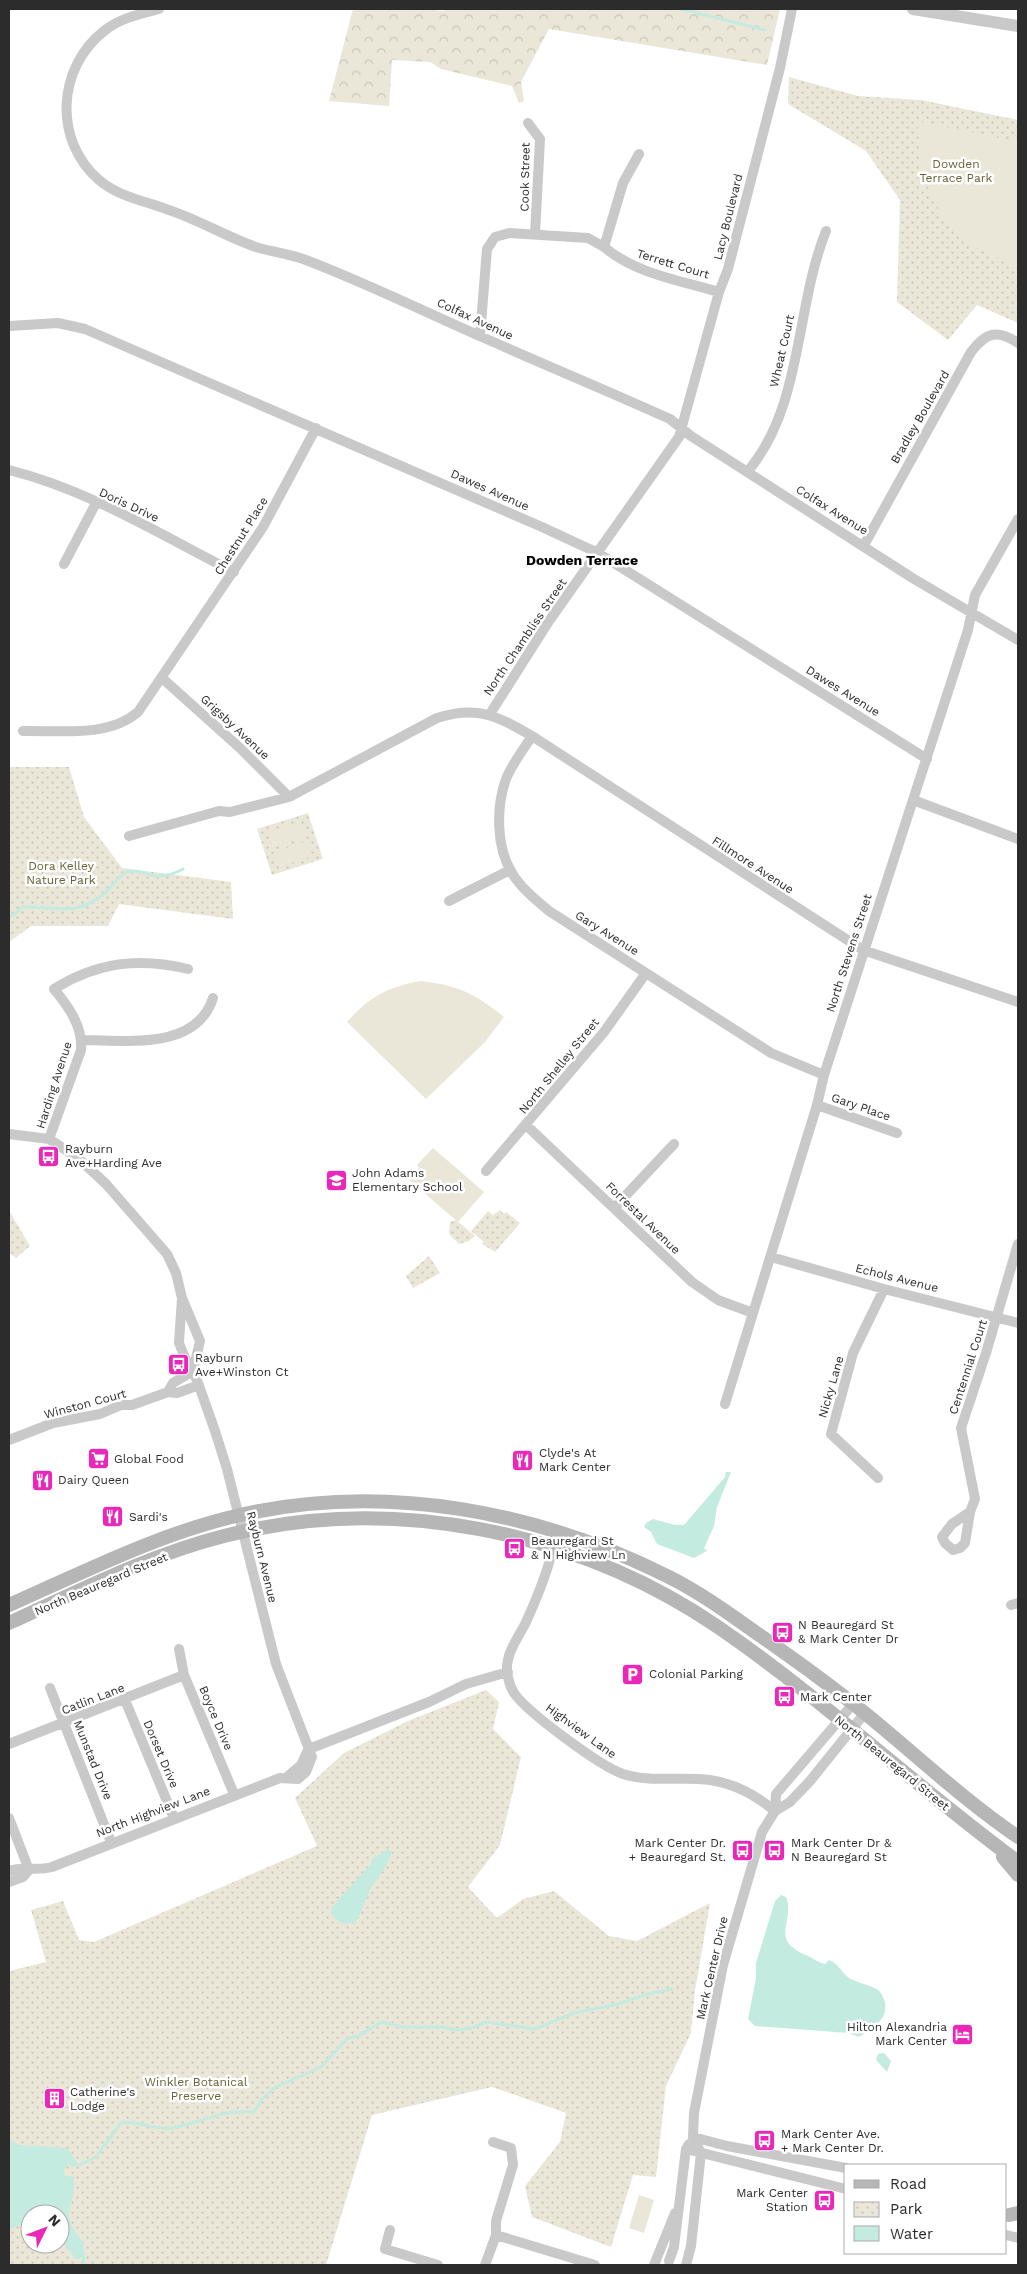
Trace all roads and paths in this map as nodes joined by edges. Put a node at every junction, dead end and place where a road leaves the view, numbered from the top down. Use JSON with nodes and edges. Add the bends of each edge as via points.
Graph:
{"nodes":[{"id":1,"x":160,"y":9,"type":"edge"},
{"id":2,"x":792,"y":9,"type":"edge"},
{"id":3,"x":913,"y":9,"type":"edge"},
{"id":4,"x":1018,"y":26,"type":"edge"},
{"id":5,"x":528,"y":123,"type":"dead end"},
{"id":6,"x":639,"y":154,"type":"dead end"},
{"id":7,"x":826,"y":231,"type":"dead end"},
{"id":8,"x":535,"y":234,"type":"junction"},
{"id":9,"x":604,"y":247,"type":"junction"},
{"id":10,"x":719,"y":292,"type":"junction"},
{"id":11,"x":9,"y":326,"type":"edge"},
{"id":12,"x":480,"y":336,"type":"junction"},
{"id":13,"x":1018,"y":343,"type":"edge"},
{"id":14,"x":316,"y":428,"type":"junction"},
{"id":15,"x":682,"y":429,"type":"junction"},
{"id":16,"x":9,"y":470,"type":"edge"},
{"id":17,"x":748,"y":471,"type":"junction"},
{"id":18,"x":96,"y":502,"type":"junction"},
{"id":19,"x":1018,"y":519,"type":"edge"},
{"id":20,"x":864,"y":545,"type":"junction"},
{"id":21,"x":598,"y":553,"type":"junction"},
{"id":22,"x":64,"y":564,"type":"dead end"},
{"id":23,"x":234,"y":572,"type":"junction"},
{"id":24,"x":970,"y":613,"type":"junction"},
{"id":25,"x":1018,"y":640,"type":"edge"},
{"id":26,"x":162,"y":678,"type":"junction"},
{"id":27,"x":490,"y":714,"type":"junction"},
{"id":28,"x":23,"y":731,"type":"dead end"},
{"id":29,"x":532,"y":736,"type":"junction"},
{"id":30,"x":927,"y":759,"type":"junction"},
{"id":31,"x":289,"y":797,"type":"junction"},
{"id":32,"x":913,"y":800,"type":"junction"},
{"id":33,"x":130,"y":836,"type":"dead end"},
{"id":34,"x":1018,"y":839,"type":"edge"},
{"id":35,"x":510,"y":870,"type":"junction"},
{"id":36,"x":449,"y":901,"type":"dead end"},
{"id":37,"x":863,"y":950,"type":"junction"},
{"id":38,"x":188,"y":969,"type":"dead end"},
{"id":39,"x":646,"y":973,"type":"junction"},
{"id":40,"x":213,"y":998,"type":"dead end"},
{"id":41,"x":1018,"y":1002,"type":"edge"},
{"id":42,"x":82,"y":1040,"type":"junction"},
{"id":43,"x":824,"y":1075,"type":"junction"},
{"id":44,"x":817,"y":1106,"type":"junction"},
{"id":45,"x":526,"y":1125,"type":"junction"},
{"id":46,"x":896,"y":1133,"type":"dead end"},
{"id":47,"x":9,"y":1134,"type":"edge"},
{"id":48,"x":49,"y":1139,"type":"junction"},
{"id":49,"x":674,"y":1144,"type":"dead end"},
{"id":50,"x":486,"y":1171,"type":"dead end"},
{"id":51,"x":614,"y":1208,"type":"junction"},
{"id":52,"x":1018,"y":1244,"type":"edge"},
{"id":53,"x":771,"y":1257,"type":"junction"},
{"id":54,"x":884,"y":1289,"type":"junction"},
{"id":55,"x":182,"y":1298,"type":"junction"},
{"id":56,"x":753,"y":1313,"type":"junction"},
{"id":57,"x":997,"y":1316,"type":"junction"},
{"id":58,"x":1018,"y":1323,"type":"edge"},
{"id":59,"x":194,"y":1371,"type":"junction"},
{"id":60,"x":199,"y":1385,"type":"junction"},
{"id":61,"x":168,"y":1392,"type":"junction"},
{"id":62,"x":725,"y":1404,"type":"dead end"},
{"id":63,"x":9,"y":1440,"type":"edge"},
{"id":64,"x":878,"y":1478,"type":"dead end"},
{"id":65,"x":970,"y":1512,"type":"dead end"},
{"id":66,"x":239,"y":1515,"type":"junction"},
{"id":67,"x":243,"y":1532,"type":"junction"},
{"id":68,"x":554,"y":1548,"type":"junction"},
{"id":69,"x":9,"y":1605,"type":"edge"},
{"id":70,"x":9,"y":1623,"type":"edge"},
{"id":71,"x":179,"y":1649,"type":"dead end"},
{"id":72,"x":508,"y":1672,"type":"junction"},
{"id":73,"x":184,"y":1675,"type":"junction"},
{"id":74,"x":50,"y":1688,"type":"dead end"},
{"id":75,"x":125,"y":1700,"type":"junction"},
{"id":76,"x":853,"y":1704,"type":"junction"},
{"id":77,"x":864,"y":1714,"type":"junction"},
{"id":78,"x":839,"y":1720,"type":"junction"},
{"id":79,"x":64,"y":1722,"type":"junction"},
{"id":80,"x":852,"y":1730,"type":"junction"},
{"id":81,"x":9,"y":1744,"type":"edge"},
{"id":82,"x":309,"y":1749,"type":"junction"},
{"id":83,"x":234,"y":1794,"type":"junction"},
{"id":84,"x":775,"y":1811,"type":"junction"},
{"id":85,"x":9,"y":1818,"type":"edge"},
{"id":86,"x":174,"y":1818,"type":"junction"},
{"id":87,"x":1012,"y":1831,"type":"edge"},
{"id":88,"x":1018,"y":1837,"type":"edge"},
{"id":89,"x":990,"y":1841,"type":"junction"},
{"id":90,"x":111,"y":1842,"type":"junction"},
{"id":91,"x":1018,"y":1862,"type":"edge"},
{"id":92,"x":29,"y":1870,"type":"junction"},
{"id":93,"x":9,"y":1871,"type":"edge"},
{"id":94,"x":1018,"y":1875,"type":"edge"},
{"id":95,"x":9,"y":1882,"type":"edge"},
{"id":96,"x":693,"y":2137,"type":"junction"},
{"id":97,"x":493,"y":2142,"type":"dead end"},
{"id":98,"x":686,"y":2150,"type":"junction"},
{"id":99,"x":701,"y":2153,"type":"junction"},
{"id":100,"x":844,"y":2168,"type":"edge"},
{"id":101,"x":844,"y":2189,"type":"edge"},
{"id":102,"x":679,"y":2206,"type":"junction"},
{"id":103,"x":390,"y":2230,"type":"dead end"},
{"id":104,"x":496,"y":2235,"type":"junction"},
{"id":105,"x":666,"y":2263,"type":"edge"},
{"id":106,"x":438,"y":2265,"type":"edge"},
{"id":107,"x":484,"y":2265,"type":"edge"},
{"id":108,"x":595,"y":2265,"type":"edge"},
{"id":109,"x":654,"y":2265,"type":"edge"},
{"id":110,"x":687,"y":2265,"type":"edge"}],
"edges":[{"from":1,"to":12,"type":"street","name":"Colfax Avenue","via":[[106,29],[75,66],[67,93],[67,124],[77,152],[94,175],[112,190],[126,196],[171,210],[256,247],[305,260]]},
{"from":2,"to":10,"type":"street","name":"Lacy Boulevard","via":[[728,269]]},
{"from":3,"to":4,"type":"street"},
{"from":5,"to":8,"type":"street","name":"Cook Street","via":[[540,139]]},
{"from":6,"to":9,"type":"street","via":[[623,183]]},
{"from":7,"to":17,"type":"street","name":"Wheat Court","via":[[816,256],[786,393],[768,444]]},
{"from":8,"to":9,"type":"street","name":"Terrett Court","via":[[588,238]]},
{"from":8,"to":12,"type":"street","name":"Terrett Court","via":[[502,234],[490,242]]},
{"from":9,"to":10,"type":"street","name":"Terrett Court","via":[[639,269]]},
{"from":10,"to":15,"type":"street","name":"Lacy Boulevard"},
{"from":11,"to":14,"type":"street","name":"Dawes Avenue","via":[[58,323],[85,329]]},
{"from":12,"to":15,"type":"street","name":"Colfax Avenue","via":[[670,419]]},
{"from":13,"to":20,"type":"street","name":"Bradley Boulevard","via":[[1007,335],[993,334],[977,344]]},
{"from":14,"to":21,"type":"street","name":"Dawes Avenue"},
{"from":14,"to":23,"type":"street","name":"Chestnut Place","via":[[263,527]]},
{"from":15,"to":17,"type":"street","name":"Colfax Avenue"},
{"from":15,"to":21,"type":"street","name":"North Chambliss Street","via":[[672,449]]},
{"from":16,"to":18,"type":"street","name":"Doris Drive"},
{"from":17,"to":20,"type":"street","name":"Colfax Avenue"},
{"from":18,"to":22,"type":"street"},
{"from":18,"to":23,"type":"street","name":"Doris Drive"},
{"from":19,"to":24,"type":"street","name":"North Stevens Street","via":[[975,595]]},
{"from":20,"to":24,"type":"street","name":"Colfax Avenue"},
{"from":21,"to":27,"type":"street","name":"North Chambliss Street","via":[[549,621]]},
{"from":21,"to":30,"type":"street","name":"Dawes Avenue"},
{"from":23,"to":26,"type":"street","name":"Chestnut Place"},
{"from":24,"to":25,"type":"street","name":"Colfax Avenue"},
{"from":24,"to":30,"type":"street","name":"North Stevens Street","via":[[968,630]]},
{"from":26,"to":28,"type":"street","name":"Chestnut Place","via":[[138,712],[121,724],[95,729]]},
{"from":26,"to":31,"type":"street","name":"Grigsby Avenue"},
{"from":27,"to":29,"type":"street","name":"Fillmore Avenue"},
{"from":27,"to":31,"type":"street","name":"North Chambliss Street","via":[[461,712],[437,718]]},
{"from":29,"to":35,"type":"street","name":"Gary Avenue","via":[[507,777],[502,797],[500,833]]},
{"from":29,"to":37,"type":"street","name":"Fillmore Avenue"},
{"from":30,"to":32,"type":"street","name":"North Stevens Street"},
{"from":31,"to":33,"type":"street","name":"North Chambliss Street","via":[[230,812],[219,811]]},
{"from":32,"to":34,"type":"street"},
{"from":32,"to":37,"type":"street","name":"North Stevens Street"},
{"from":35,"to":36,"type":"street"},
{"from":35,"to":39,"type":"street","name":"Gary Avenue","via":[[549,911]]},
{"from":37,"to":41,"type":"street","name":"Fillmore Avenue"},
{"from":37,"to":43,"type":"street","name":"North Stevens Street"},
{"from":38,"to":42,"type":"street","name":"Harding Avenue","via":[[149,962],[120,962],[85,972],[54,988],[72,1014]]},
{"from":39,"to":43,"type":"street","name":"Gary Avenue","via":[[771,1053]]},
{"from":39,"to":45,"type":"street","name":"North Shelley Street","via":[[604,1032]]},
{"from":40,"to":42,"type":"street","via":[[202,1019],[180,1034],[164,1039]]},
{"from":42,"to":48,"type":"street","name":"Harding Avenue"},
{"from":43,"to":44,"type":"street","name":"North Stevens Street"},
{"from":44,"to":46,"type":"street","name":"Gary Place"},
{"from":44,"to":53,"type":"street","name":"North Stevens Street"},
{"from":45,"to":50,"type":"street","name":"North Shelley Street"},
{"from":45,"to":51,"type":"street","name":"Forrestal Avenue"},
{"from":47,"to":48,"type":"street","name":"Rayburn Avenue"},
{"from":48,"to":55,"type":"street","name":"Rayburn Avenue","via":[[95,1173],[158,1243],[176,1273]]},
{"from":49,"to":51,"type":"street"},
{"from":51,"to":56,"type":"street","name":"Forrestal Avenue","via":[[705,1293]]},
{"from":52,"to":57,"type":"street","name":"Centennial Court"},
{"from":53,"to":54,"type":"street","name":"Echols Avenue"},
{"from":53,"to":56,"type":"street","name":"North Stevens Street"},
{"from":54,"to":57,"type":"street","name":"Echols Avenue"},
{"from":54,"to":64,"type":"street","name":"Nicky Lane","via":[[853,1353],[831,1434]]},
{"from":55,"to":59,"type":"street","name":"Rayburn Avenue","via":[[180,1343],[184,1358]]},
{"from":55,"to":59,"type":"street","name":"Rayburn Avenue","via":[[200,1341]]},
{"from":56,"to":62,"type":"street","name":"North Stevens Street"},
{"from":57,"to":58,"type":"street","name":"Echols Avenue"},
{"from":57,"to":65,"type":"street","name":"Centennial Court","via":[[961,1428],[975,1499]]},
{"from":59,"to":60,"type":"street","name":"Rayburn Avenue"},
{"from":59,"to":61,"type":"street","name":"Winston Court","via":[[173,1383]]},
{"from":60,"to":61,"type":"street","name":"Winston Court","via":[[177,1393]]},
{"from":60,"to":66,"type":"street","name":"Rayburn Avenue"},
{"from":61,"to":63,"type":"street","name":"Winston Court","via":[[100,1414],[54,1423]]},
{"from":66,"to":67,"type":"street","name":"Rayburn Avenue"},
{"from":66,"to":69,"type":"main road","name":"North Beauregard Street","via":[[174,1534]]},
{"from":66,"to":76,"type":"main road","name":"North Beauregard Street","via":[[311,1504],[385,1502],[466,1508],[532,1524],[594,1544],[671,1578],[736,1618]]},
{"from":67,"to":68,"type":"main road","name":"North Beauregard Street","via":[[373,1518],[475,1528]]},
{"from":67,"to":70,"type":"main road","name":"North Beauregard Street","via":[[222,1536],[140,1565]]},
{"from":67,"to":82,"type":"street","name":"Rayburn Avenue","via":[[276,1664]]},
{"from":68,"to":72,"type":"street","via":[[535,1604],[507,1661]]},
{"from":68,"to":78,"type":"main road","name":"North Beauregard Street","via":[[632,1579],[695,1612],[756,1654]]},
{"from":71,"to":73,"type":"street","name":"Boyce Drive"},
{"from":72,"to":82,"type":"street","via":[[466,1684]]},
{"from":72,"to":84,"type":"street","name":"Highview Lane","via":[[514,1694],[531,1710],[594,1759],[614,1770],[640,1777],[709,1780],[733,1785]]},
{"from":73,"to":75,"type":"street","name":"Catlin Lane"},
{"from":73,"to":83,"type":"street","name":"Boyce Drive"},
{"from":74,"to":79,"type":"street","name":"Munstad Drive"},
{"from":75,"to":79,"type":"street","name":"Catlin Lane"},
{"from":75,"to":86,"type":"street","name":"Dorset Drive"},
{"from":76,"to":77,"type":"main road","name":"North Beauregard Street"},
{"from":76,"to":78,"type":"street","name":"Mark Center Drive"},
{"from":77,"to":80,"type":"street","name":"Mark Center Drive"},
{"from":77,"to":87,"type":"main road","name":"North Beauregard Street"},
{"from":78,"to":80,"type":"main road","name":"North Beauregard Street"},
{"from":78,"to":84,"type":"street","name":"Mark Center Drive","via":[[776,1794]]},
{"from":79,"to":81,"type":"street","name":"Catlin Lane"},
{"from":79,"to":90,"type":"street","name":"Munstad Drive"},
{"from":80,"to":84,"type":"street","name":"Mark Center Drive","via":[[810,1781],[790,1802]]},
{"from":80,"to":89,"type":"main road","name":"North Beauregard Street"},
{"from":82,"to":83,"type":"street","name":"North Highview Lane","via":[[301,1765],[287,1777]]},
{"from":83,"to":86,"type":"street","name":"North Highview Lane"},
{"from":84,"to":96,"type":"street","name":"Mark Center Drive","via":[[762,1832],[723,1966],[694,2113]]},
{"from":85,"to":92,"type":"street"},
{"from":86,"to":90,"type":"street","name":"North Highview Lane"},
{"from":87,"to":88,"type":"main road","name":"North Beauregard Street"},
{"from":89,"to":91,"type":"main road","name":"North Beauregard Street"},
{"from":89,"to":94,"type":"main road"},
{"from":90,"to":92,"type":"street","name":"North Highview Lane","via":[[52,1866]]},
{"from":92,"to":93,"type":"street","name":"North Highview Lane"},
{"from":92,"to":95,"type":"street","name":"North Highview Lane","via":[[23,1877]]},
{"from":96,"to":98,"type":"street","name":"Mark Center Drive"},
{"from":96,"to":99,"type":"street","name":"Mark Center Drive"},
{"from":96,"to":100,"type":"street"},
{"from":97,"to":104,"type":"street","via":[[511,2148],[513,2165],[496,2221]]},
{"from":98,"to":99,"type":"street"},
{"from":98,"to":102,"type":"street","name":"Mark Center Drive"},
{"from":99,"to":101,"type":"street"},
{"from":99,"to":110,"type":"street"},
{"from":102,"to":105,"type":"street","name":"Mark Center Drive","via":[[674,2247]]},
{"from":102,"to":109,"type":"street","name":"Mark Center Drive"},
{"from":103,"to":106,"type":"street","via":[[385,2249]]},
{"from":104,"to":107,"type":"street"},
{"from":104,"to":108,"type":"street"},
{"from":105,"to":110,"type":"street","via":[[678,2260]]}]}
